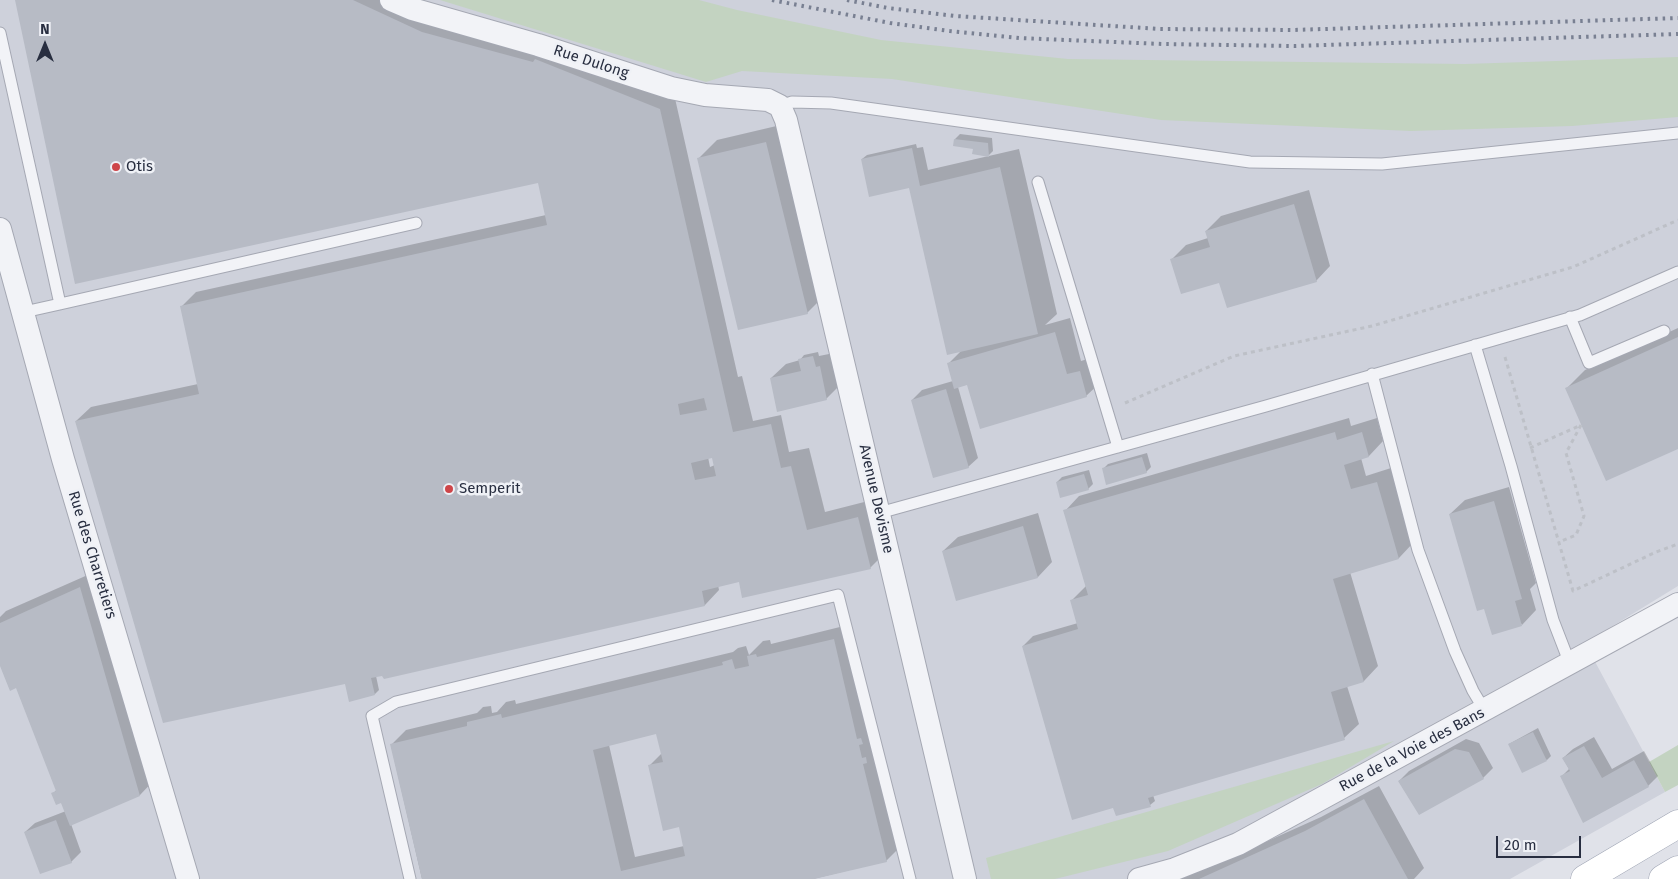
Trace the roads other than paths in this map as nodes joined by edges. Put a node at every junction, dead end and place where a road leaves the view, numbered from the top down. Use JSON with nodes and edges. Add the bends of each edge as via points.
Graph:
{"nodes":[{"id":1,"x":391,"y":0,"type":"edge"},
{"id":2,"x":0,"y":33,"type":"edge"},
{"id":3,"x":783,"y":113,"type":"junction"},
{"id":4,"x":1678,"y":133,"type":"edge"},
{"id":5,"x":1038,"y":182,"type":"dead end"},
{"id":6,"x":416,"y":224,"type":"dead end"},
{"id":7,"x":0,"y":229,"type":"edge"},
{"id":8,"x":1678,"y":272,"type":"edge"},
{"id":9,"x":60,"y":304,"type":"junction"},
{"id":10,"x":24,"y":312,"type":"junction"},
{"id":11,"x":1570,"y":317,"type":"junction"},
{"id":12,"x":1664,"y":331,"type":"dead end"},
{"id":13,"x":1475,"y":345,"type":"junction"},
{"id":14,"x":1372,"y":374,"type":"junction"},
{"id":15,"x":1118,"y":447,"type":"junction"},
{"id":16,"x":879,"y":513,"type":"junction"},
{"id":17,"x":1678,"y":604,"type":"edge"},
{"id":18,"x":1570,"y":664,"type":"junction"},
{"id":19,"x":1485,"y":711,"type":"junction"},
{"id":20,"x":1678,"y":824,"type":"edge"},
{"id":21,"x":1678,"y":870,"type":"edge"},
{"id":22,"x":188,"y":879,"type":"edge"},
{"id":23,"x":410,"y":879,"type":"edge"},
{"id":24,"x":910,"y":879,"type":"edge"},
{"id":25,"x":965,"y":879,"type":"edge"},
{"id":26,"x":1139,"y":879,"type":"edge"},
{"id":27,"x":1584,"y":879,"type":"edge"},
{"id":28,"x":1663,"y":879,"type":"edge"}],
"edges":[{"from":1,"to":3,"type":"street","name":"Rue Dulong","via":[[671,88],[705,95],[768,100]]},
{"from":2,"to":9,"type":"lane"},
{"from":3,"to":4,"type":"lane","via":[[792,102],[830,103],[1250,162],[1382,164]]},
{"from":3,"to":16,"type":"street","name":"Avenue Devisme"},
{"from":5,"to":15,"type":"lane"},
{"from":6,"to":9,"type":"lane"},
{"from":7,"to":10,"type":"street","name":"Rue des Charretiers"},
{"from":8,"to":11,"type":"lane"},
{"from":9,"to":10,"type":"lane"},
{"from":10,"to":22,"type":"street","name":"Rue des Charretiers","via":[[63,459]]},
{"from":11,"to":12,"type":"lane","via":[[1589,363]]},
{"from":11,"to":13,"type":"lane"},
{"from":13,"to":14,"type":"lane"},
{"from":13,"to":18,"type":"lane","via":[[1553,620]]},
{"from":14,"to":15,"type":"lane"},
{"from":14,"to":19,"type":"lane","via":[[1418,550],[1455,651]]},
{"from":15,"to":16,"type":"lane"},
{"from":16,"to":25,"type":"street","name":"Avenue Devisme"},
{"from":17,"to":18,"type":"street","name":"Rue de la Voie des Bans"},
{"from":18,"to":19,"type":"street","name":"Rue de la Voie des Bans"},
{"from":19,"to":26,"type":"street","name":"Rue de la Voie des Bans","via":[[1238,844],[1175,869]]},
{"from":20,"to":27,"type":"main road"},
{"from":21,"to":28,"type":"main road"},
{"from":23,"to":24,"type":"lane","via":[[372,716],[396,702],[838,595]]}]}
